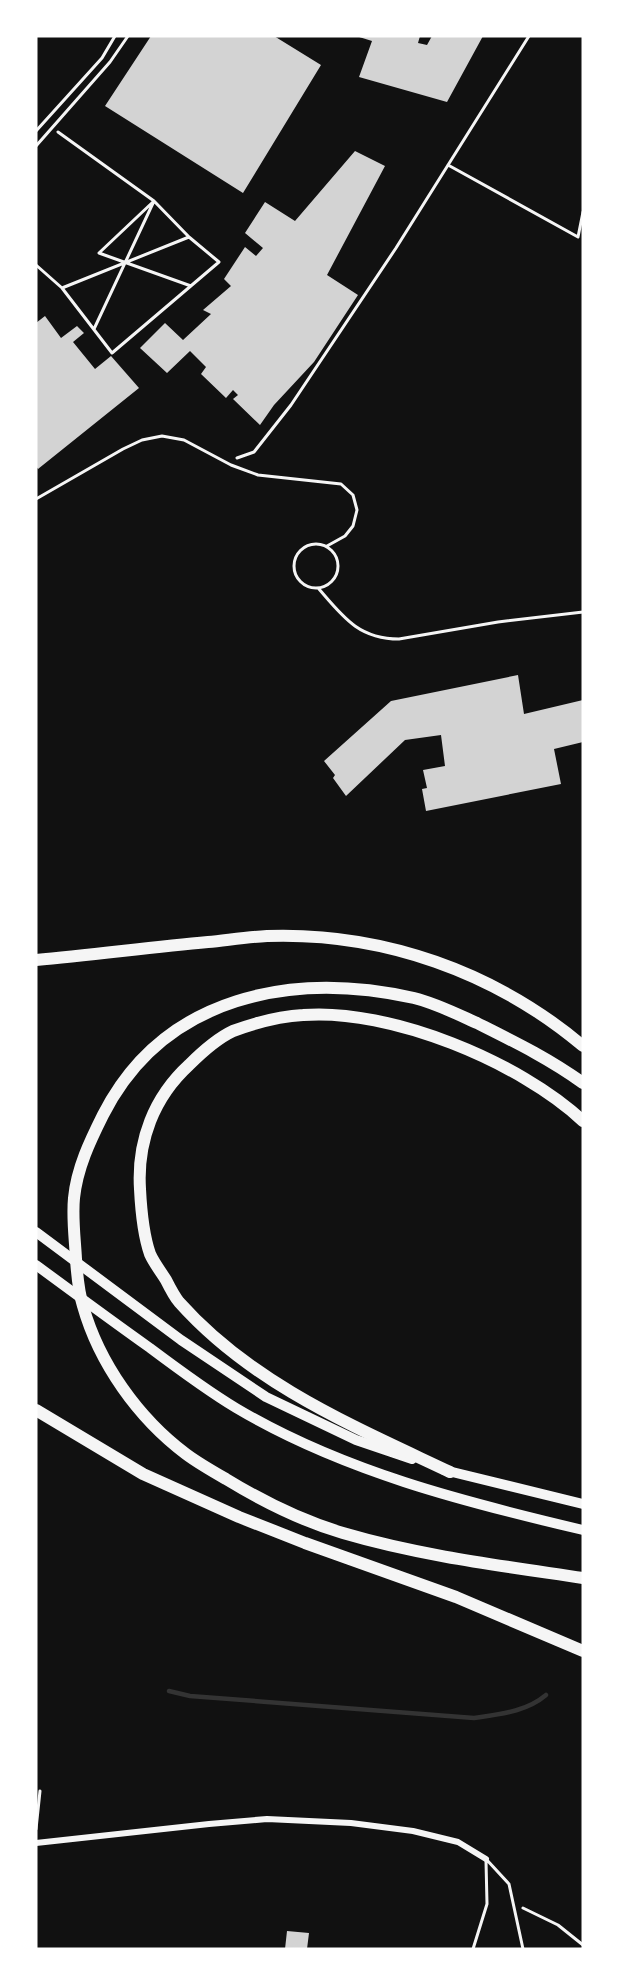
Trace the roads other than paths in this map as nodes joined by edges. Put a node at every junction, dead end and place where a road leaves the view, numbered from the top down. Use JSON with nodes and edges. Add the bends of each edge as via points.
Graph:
{"nodes":[{"id":1,"x":115,"y":36,"type":"edge"},
{"id":2,"x":128,"y":36,"type":"edge"},
{"id":3,"x":36,"y":131,"type":"edge"},
{"id":4,"x":36,"y":146,"type":"edge"},
{"id":5,"x":36,"y":499,"type":"edge"},
{"id":6,"x":327,"y":546,"type":"junction"},
{"id":7,"x":318,"y":589,"type":"junction"},
{"id":8,"x":583,"y":612,"type":"edge"},
{"id":9,"x":36,"y":960,"type":"edge"},
{"id":10,"x":583,"y":1046,"type":"edge"},
{"id":11,"x":583,"y":1083,"type":"edge"},
{"id":12,"x":583,"y":1121,"type":"edge"},
{"id":13,"x":36,"y":1232,"type":"edge"},
{"id":14,"x":36,"y":1265,"type":"edge"},
{"id":15,"x":36,"y":1410,"type":"edge"},
{"id":16,"x":450,"y":1472,"type":"junction"},
{"id":17,"x":583,"y":1504,"type":"edge"},
{"id":18,"x":583,"y":1530,"type":"edge"},
{"id":19,"x":583,"y":1578,"type":"edge"},
{"id":20,"x":583,"y":1651,"type":"edge"},
{"id":21,"x":36,"y":1843,"type":"edge"},
{"id":22,"x":486,"y":1859,"type":"junction"},
{"id":23,"x":473,"y":1949,"type":"edge"},
{"id":24,"x":523,"y":1949,"type":"edge"}],
"edges":[{"from":1,"to":3,"type":"lane","via":[[102,58]]},
{"from":2,"to":4,"type":"lane"},
{"from":5,"to":6,"type":"lane","via":[[123,449],[162,436],[184,440],[258,475],[341,484],[353,495],[357,510],[353,526],[345,536]]},
{"from":6,"to":7,"type":"lane","via":[[336,557],[338,570],[331,583]]},
{"from":6,"to":7,"type":"lane","via":[[306,546],[294,562],[299,582]]},
{"from":7,"to":8,"type":"lane","via":[[356,627],[382,639]]},
{"from":9,"to":10,"type":"highway","via":[[268,936],[331,938],[432,959],[522,1002]]},
{"from":11,"to":19,"type":"highway","via":[[511,1039],[417,999],[366,990],[279,990],[206,1012],[163,1041],[123,1081],[91,1138],[74,1197],[82,1305],[106,1363],[137,1407],[170,1442],[250,1493],[341,1533],[452,1558]]},
{"from":12,"to":16,"type":"highway","via":[[500,1064],[419,1031],[357,1017],[303,1014],[231,1032],[206,1048],[176,1076],[146,1130],[139,1170],[141,1212],[150,1254],[178,1300],[250,1367],[319,1409]]},
{"from":13,"to":16,"type":"highway","via":[[181,1340],[266,1397],[356,1440]]},
{"from":14,"to":18,"type":"highway","via":[[199,1384],[284,1434],[411,1484],[477,1505]]},
{"from":15,"to":20,"type":"highway","via":[[143,1474],[239,1517],[456,1597]]},
{"from":16,"to":17,"type":"highway"},
{"from":21,"to":22,"type":"street","via":[[267,1819],[413,1831],[458,1842]]},
{"from":22,"to":23,"type":"lane","via":[[488,1904]]},
{"from":22,"to":24,"type":"lane","via":[[509,1884]]}]}
